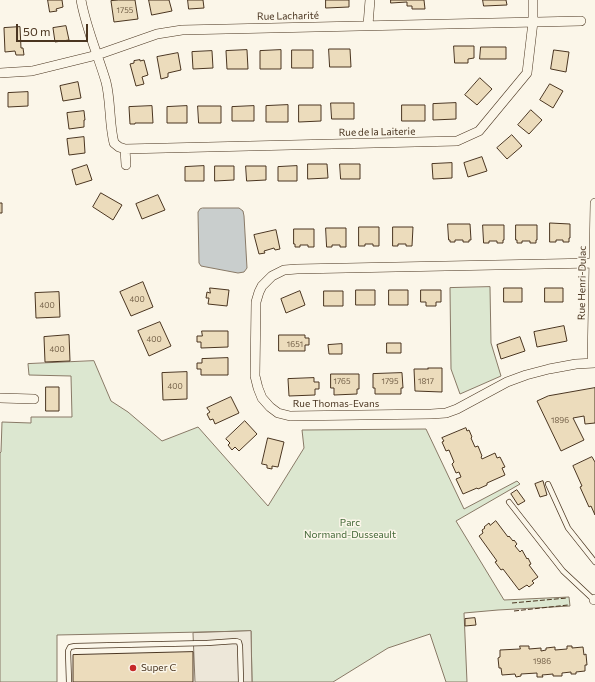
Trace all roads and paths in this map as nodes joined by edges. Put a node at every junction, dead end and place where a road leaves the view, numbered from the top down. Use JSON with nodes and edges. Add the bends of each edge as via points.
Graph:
{"nodes":[{"id":1,"x":81,"y":0,"type":"edge"},
{"id":2,"x":370,"y":0,"type":"edge"},
{"id":3,"x":533,"y":0,"type":"edge"},
{"id":4,"x":582,"y":21,"type":"dead end"},
{"id":5,"x":533,"y":22,"type":"junction"},
{"id":6,"x":368,"y":25,"type":"junction"},
{"id":7,"x":97,"y":55,"type":"junction"},
{"id":8,"x":0,"y":73,"type":"edge"},
{"id":9,"x":126,"y":149,"type":"junction"},
{"id":10,"x":126,"y":165,"type":"dead end"},
{"id":11,"x":595,"y":202,"type":"edge"},
{"id":12,"x":594,"y":263,"type":"junction"},
{"id":13,"x":593,"y":363,"type":"edge"},
{"id":14,"x":0,"y":398,"type":"edge"},
{"id":15,"x":34,"y":399,"type":"dead end"},
{"id":16,"x":548,"y":484,"type":"dead end"},
{"id":17,"x":509,"y":502,"type":"dead end"},
{"id":18,"x":595,"y":562,"type":"edge"},
{"id":19,"x":595,"y":600,"type":"edge"},
{"id":20,"x":69,"y":682,"type":"edge"},
{"id":21,"x":240,"y":682,"type":"edge"}],
"edges":[{"from":1,"to":7,"type":"street"},
{"from":2,"to":6,"type":"street"},
{"from":3,"to":5,"type":"street","name":"Rue de la Laiterie"},
{"from":4,"to":5,"type":"street","name":"Rue Lacharité"},
{"from":5,"to":6,"type":"street","name":"Rue Lacharité"},
{"from":5,"to":9,"type":"street","name":"Rue de la Laiterie","via":[[527,73],[479,131],[457,141]]},
{"from":6,"to":7,"type":"street","name":"Rue Lacharité","via":[[182,30],[156,34]]},
{"from":7,"to":8,"type":"street","name":"Rue Lacharité","via":[[32,71]]},
{"from":7,"to":9,"type":"street","via":[[109,96],[114,143]]},
{"from":9,"to":10,"type":"street"},
{"from":11,"to":12,"type":"street","name":"Rue Henri-Dulac"},
{"from":12,"to":13,"type":"street","name":"Rue Henri-Dulac"},
{"from":12,"to":13,"type":"street","name":"Rue Thomas-Evans","via":[[284,270],[263,284],[256,302],[255,376],[262,398],[278,413],[290,416],[431,414],[457,409],[507,382],[526,375],[556,367]]},
{"from":14,"to":15,"type":"street"},
{"from":16,"to":18,"type":"lane","via":[[568,528]]},
{"from":17,"to":19,"type":"lane","via":[[563,571]]},
{"from":20,"to":21,"type":"lane","via":[[70,647],[236,641],[240,646]]}]}
